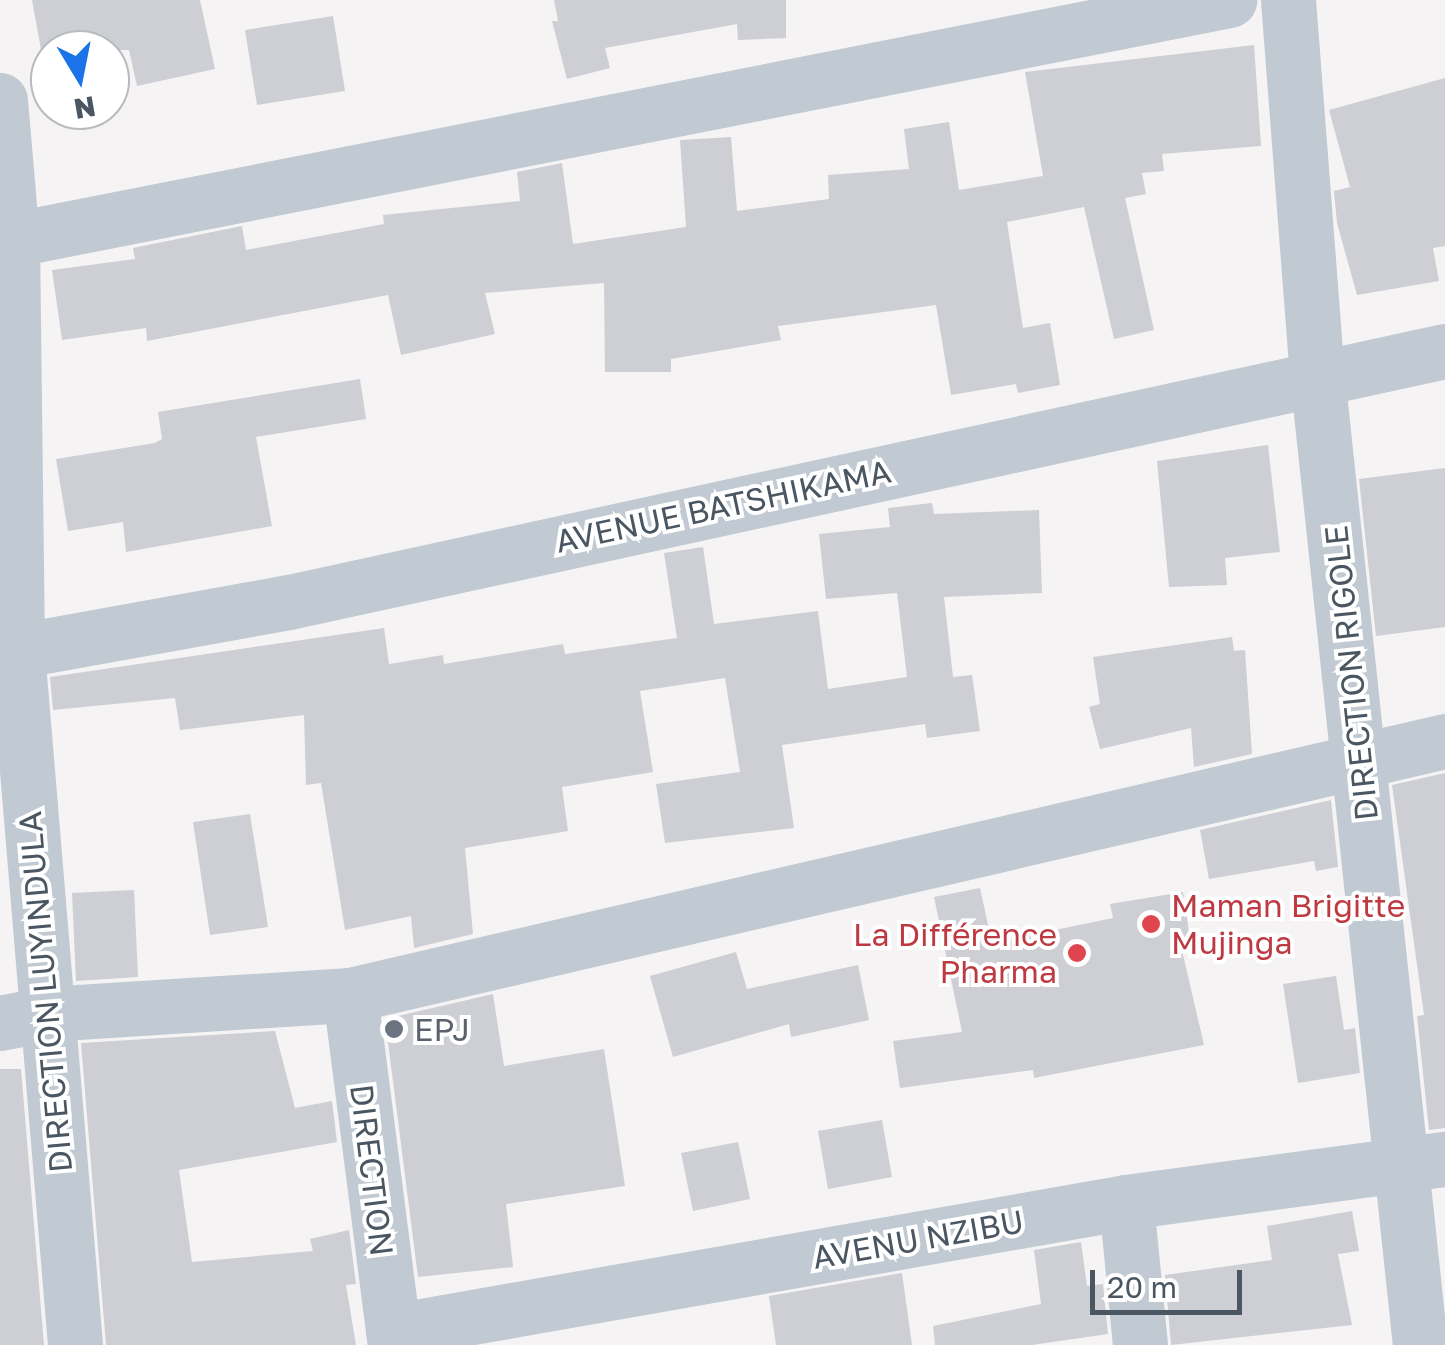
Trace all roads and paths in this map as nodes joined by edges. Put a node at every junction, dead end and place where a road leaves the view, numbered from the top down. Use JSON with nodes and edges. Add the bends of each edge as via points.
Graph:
{"nodes":[{"id":1,"x":1229,"y":0,"type":"edge"},
{"id":2,"x":1288,"y":0,"type":"edge"},
{"id":3,"x":0,"y":100,"type":"edge"},
{"id":4,"x":6,"y":240,"type":"edge"},
{"id":5,"x":1445,"y":351,"type":"edge"},
{"id":6,"x":1317,"y":375,"type":"junction"},
{"id":7,"x":8,"y":653,"type":"edge"},
{"id":8,"x":1445,"y":742,"type":"edge"},
{"id":9,"x":1361,"y":757,"type":"junction"},
{"id":10,"x":350,"y":995,"type":"junction"},
{"id":11,"x":23,"y":1019,"type":"edge"},
{"id":12,"x":1425,"y":1165,"type":"edge"},
{"id":13,"x":1126,"y":1202,"type":"junction"},
{"id":14,"x":394,"y":1338,"type":"edge"},
{"id":15,"x":75,"y":1345,"type":"edge"},
{"id":16,"x":1140,"y":1345,"type":"edge"},
{"id":17,"x":1420,"y":1345,"type":"edge"}],
"edges":[{"from":1,"to":4,"type":"street"},
{"from":2,"to":6,"type":"street","name":"DIRECTION RIGOLE"},
{"from":3,"to":4,"type":"street","name":"DIRECTION LUYINDULA"},
{"from":4,"to":7,"type":"street","name":"DIRECTION LUYINDULA"},
{"from":5,"to":6,"type":"street","name":"AVENUE BATSHIKAMA"},
{"from":6,"to":7,"type":"street","name":"AVENUE BATSHIKAMA","via":[[288,602]]},
{"from":6,"to":9,"type":"street","name":"DIRECTION RIGOLE"},
{"from":7,"to":11,"type":"street","name":"DIRECTION LUYINDULA"},
{"from":8,"to":9,"type":"street"},
{"from":9,"to":10,"type":"street"},
{"from":9,"to":12,"type":"street","name":"DIRECTION RIGOLE"},
{"from":10,"to":11,"type":"street"},
{"from":10,"to":14,"type":"street","name":"DIRECTION"},
{"from":11,"to":15,"type":"street","name":"DIRECTION LUYINDULA"},
{"from":12,"to":13,"type":"street","name":"AVENU NZIBU"},
{"from":12,"to":17,"type":"street","name":"DIRECTION RIGOLE"},
{"from":13,"to":14,"type":"street","name":"AVENU NZIBU"},
{"from":13,"to":16,"type":"street"}]}
